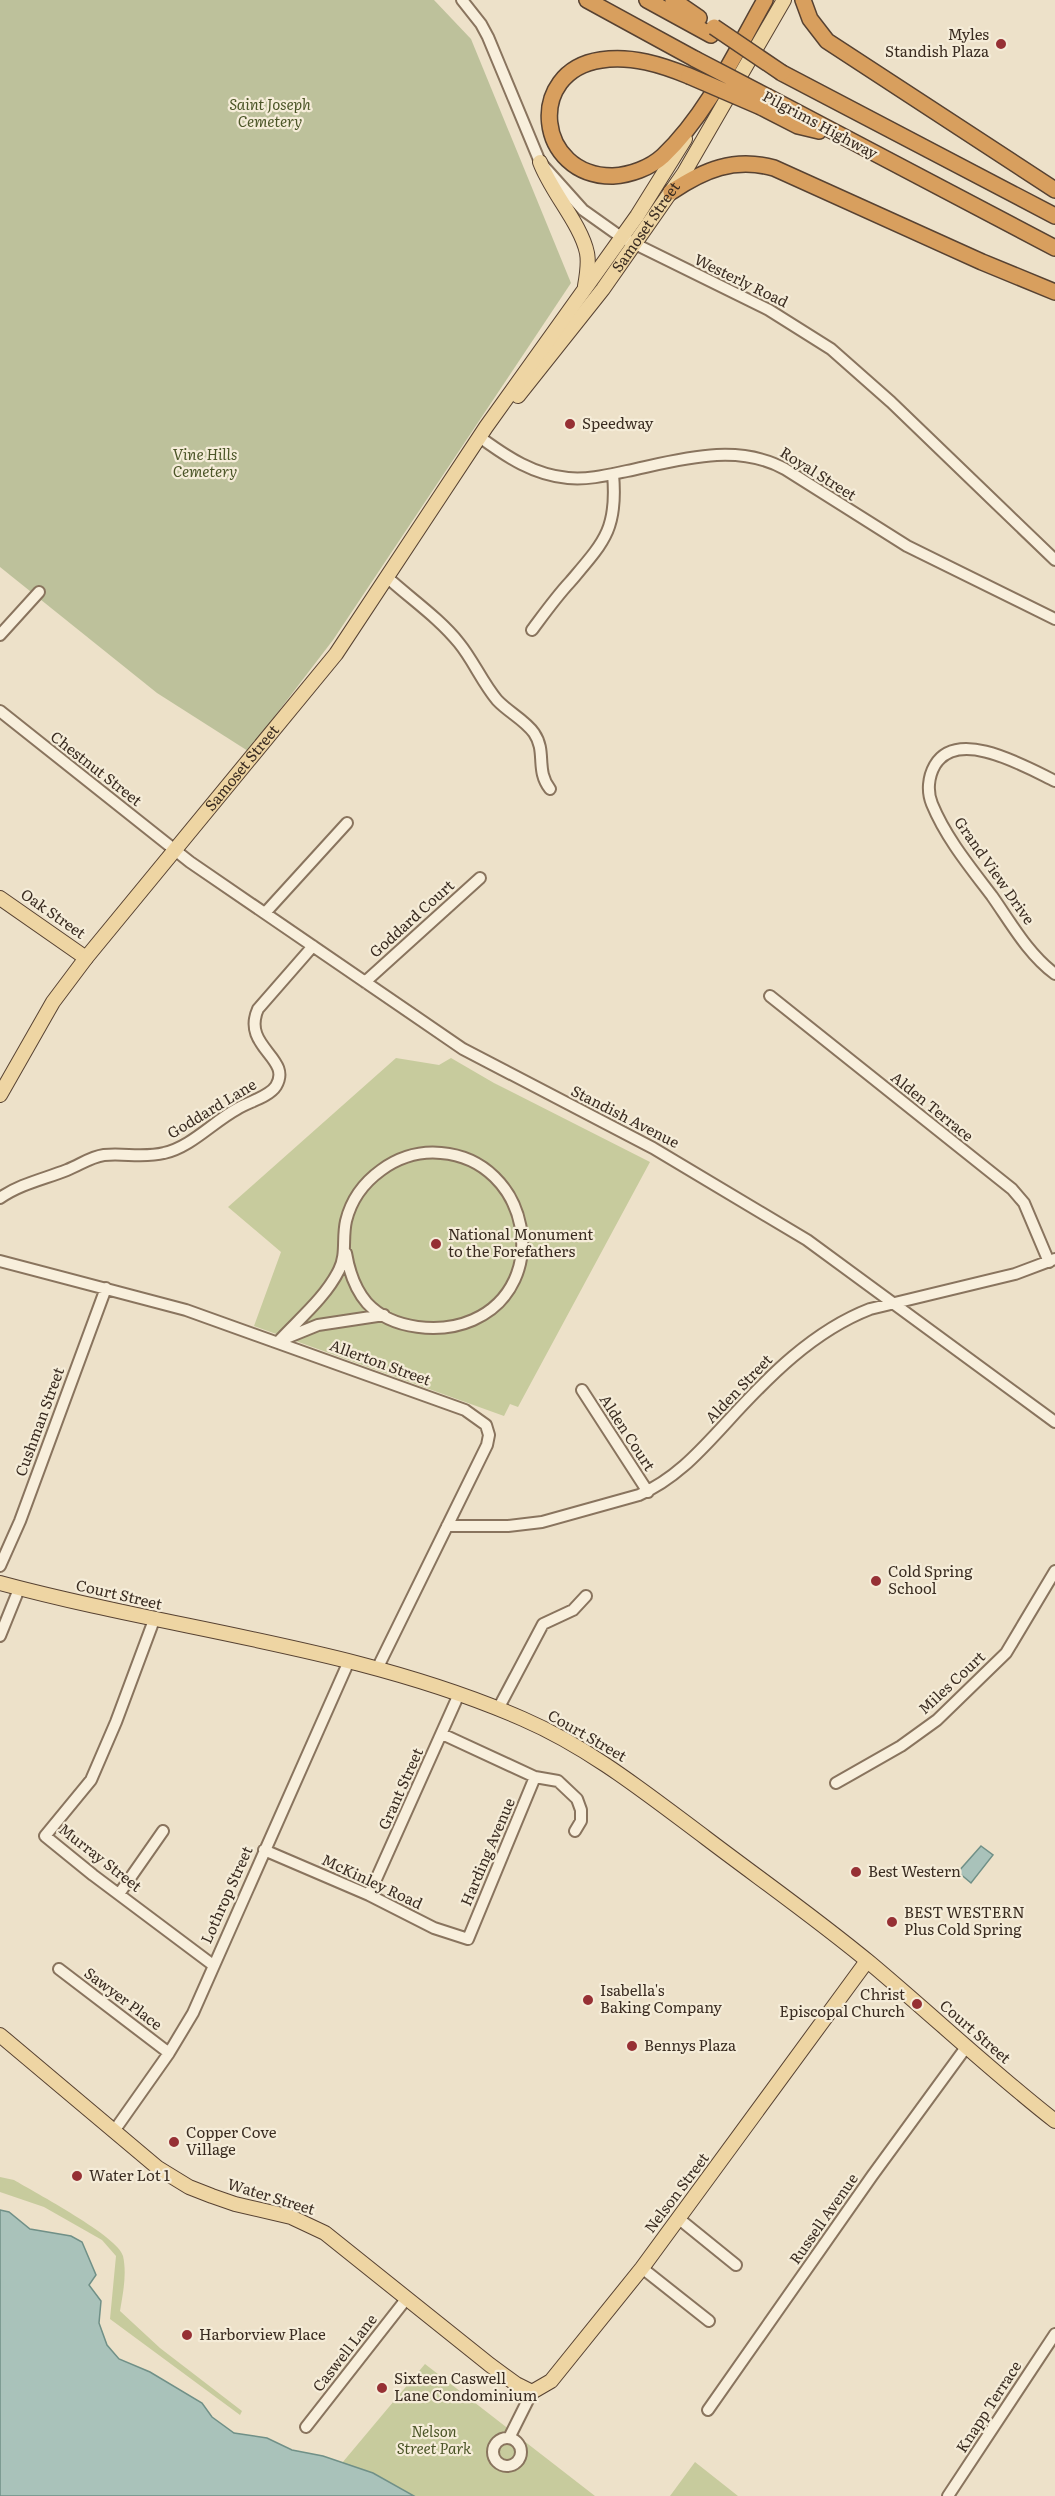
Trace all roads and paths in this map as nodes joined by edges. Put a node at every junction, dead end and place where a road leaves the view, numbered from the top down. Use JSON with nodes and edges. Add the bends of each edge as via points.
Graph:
{"nodes":[{"id":1,"x":462,"y":0,"type":"edge"},
{"id":2,"x":586,"y":0,"type":"edge"},
{"id":3,"x":646,"y":0,"type":"edge"},
{"id":4,"x":673,"y":0,"type":"edge"},
{"id":5,"x":765,"y":0,"type":"edge"},
{"id":6,"x":784,"y":0,"type":"edge"},
{"id":7,"x":803,"y":0,"type":"edge"},
{"id":8,"x":712,"y":31,"type":"junction"},
{"id":9,"x":765,"y":102,"type":"junction"},
{"id":10,"x":699,"y":113,"type":"junction"},
{"id":11,"x":540,"y":162,"type":"junction"},
{"id":12,"x":1055,"y":190,"type":"edge"},
{"id":13,"x":671,"y":192,"type":"junction"},
{"id":14,"x":1055,"y":216,"type":"edge"},
{"id":15,"x":621,"y":237,"type":"junction"},
{"id":16,"x":634,"y":244,"type":"junction"},
{"id":17,"x":1055,"y":248,"type":"edge"},
{"id":18,"x":585,"y":289,"type":"junction"},
{"id":19,"x":1055,"y":292,"type":"edge"},
{"id":20,"x":481,"y":438,"type":"junction"},
{"id":21,"x":613,"y":474,"type":"junction"},
{"id":22,"x":1055,"y":560,"type":"edge"},
{"id":23,"x":388,"y":578,"type":"junction"},
{"id":24,"x":39,"y":592,"type":"dead end"},
{"id":25,"x":1055,"y":619,"type":"edge"},
{"id":26,"x":532,"y":630,"type":"dead end"},
{"id":27,"x":0,"y":634,"type":"edge"},
{"id":28,"x":0,"y":711,"type":"edge"},
{"id":29,"x":1055,"y":781,"type":"edge"},
{"id":30,"x":550,"y":789,"type":"dead end"},
{"id":31,"x":347,"y":823,"type":"dead end"},
{"id":32,"x":174,"y":850,"type":"junction"},
{"id":33,"x":480,"y":878,"type":"dead end"},
{"id":34,"x":0,"y":898,"type":"edge"},
{"id":35,"x":265,"y":913,"type":"junction"},
{"id":36,"x":313,"y":946,"type":"junction"},
{"id":37,"x":86,"y":958,"type":"junction"},
{"id":38,"x":1055,"y":974,"type":"edge"},
{"id":39,"x":365,"y":982,"type":"junction"},
{"id":40,"x":770,"y":996,"type":"dead end"},
{"id":41,"x":0,"y":1095,"type":"edge"},
{"id":42,"x":0,"y":1198,"type":"edge"},
{"id":43,"x":346,"y":1253,"type":"junction"},
{"id":44,"x":1052,"y":1260,"type":"edge"},
{"id":45,"x":0,"y":1262,"type":"edge"},
{"id":46,"x":106,"y":1288,"type":"junction"},
{"id":47,"x":892,"y":1304,"type":"junction"},
{"id":48,"x":384,"y":1315,"type":"junction"},
{"id":49,"x":278,"y":1342,"type":"junction"},
{"id":50,"x":582,"y":1390,"type":"dead end"},
{"id":51,"x":1055,"y":1422,"type":"edge"},
{"id":52,"x":648,"y":1492,"type":"junction"},
{"id":53,"x":447,"y":1526,"type":"junction"},
{"id":54,"x":0,"y":1566,"type":"edge"},
{"id":55,"x":1055,"y":1571,"type":"edge"},
{"id":56,"x":0,"y":1584,"type":"edge"},
{"id":57,"x":19,"y":1589,"type":"junction"},
{"id":58,"x":586,"y":1596,"type":"dead end"},
{"id":59,"x":154,"y":1620,"type":"junction"},
{"id":60,"x":0,"y":1636,"type":"edge"},
{"id":61,"x":349,"y":1661,"type":"junction"},
{"id":62,"x":377,"y":1669,"type":"junction"},
{"id":63,"x":459,"y":1694,"type":"junction"},
{"id":64,"x":498,"y":1709,"type":"junction"},
{"id":65,"x":442,"y":1734,"type":"junction"},
{"id":66,"x":535,"y":1777,"type":"junction"},
{"id":67,"x":836,"y":1783,"type":"dead end"},
{"id":68,"x":163,"y":1830,"type":"dead end"},
{"id":69,"x":575,"y":1831,"type":"dead end"},
{"id":70,"x":264,"y":1850,"type":"junction"},
{"id":71,"x":118,"y":1894,"type":"junction"},
{"id":72,"x":369,"y":1895,"type":"junction"},
{"id":73,"x":468,"y":1939,"type":"joint"},
{"id":74,"x":867,"y":1961,"type":"junction"},
{"id":75,"x":213,"y":1965,"type":"junction"},
{"id":76,"x":59,"y":1969,"type":"dead end"},
{"id":77,"x":0,"y":2035,"type":"edge"},
{"id":78,"x":967,"y":2046,"type":"junction"},
{"id":79,"x":170,"y":2053,"type":"junction"},
{"id":80,"x":1055,"y":2121,"type":"edge"},
{"id":81,"x":114,"y":2131,"type":"junction"},
{"id":82,"x":678,"y":2218,"type":"junction"},
{"id":83,"x":736,"y":2265,"type":"dead end"},
{"id":84,"x":642,"y":2268,"type":"junction"},
{"id":85,"x":407,"y":2298,"type":"junction"},
{"id":86,"x":709,"y":2321,"type":"dead end"},
{"id":87,"x":1055,"y":2334,"type":"edge"},
{"id":88,"x":532,"y":2392,"type":"junction"},
{"id":89,"x":708,"y":2410,"type":"dead end"},
{"id":90,"x":306,"y":2427,"type":"dead end"},
{"id":91,"x":509,"y":2438,"type":"dead end"},
{"id":92,"x":948,"y":2496,"type":"edge"}],
"edges":[{"from":1,"to":11,"type":"street","name":"Westerly Road","via":[[488,37]]},
{"from":2,"to":9,"type":"highway","name":"Pilgrims Highway","bridge":true,"via":[[695,58]]},
{"from":3,"to":8,"type":"highway"},
{"from":4,"to":8,"type":"highway"},
{"from":5,"to":10,"type":"highway","name":"Samoset Street"},
{"from":6,"to":13,"type":"main road","name":"Samoset Street"},
{"from":7,"to":12,"type":"highway","via":[[810,19],[827,40]]},
{"from":8,"to":14,"type":"highway","name":"Pilgrims Highway","bridge":true,"via":[[782,73]]},
{"from":9,"to":10,"type":"highway","bridge":true,"via":[[658,65],[624,59],[600,60],[579,66],[565,76],[552,98],[549,115],[551,135],[562,154],[582,170],[603,176],[645,168],[662,157]]},
{"from":9,"to":17,"type":"highway","name":"Pilgrims Highway","via":[[798,126],[840,136]]},
{"from":10,"to":15,"type":"main road","name":"Samoset Street"},
{"from":11,"to":15,"type":"street","name":"Westerly Road","via":[[583,210]]},
{"from":11,"to":18,"type":"main road","via":[[585,245]]},
{"from":13,"to":16,"type":"main road","name":"Samoset Street"},
{"from":13,"to":19,"type":"highway","via":[[716,168],[736,163],[759,164]]},
{"from":15,"to":16,"type":"street","name":"Westerly Road"},
{"from":15,"to":18,"type":"main road","name":"Samoset Street"},
{"from":16,"to":20,"type":"main road","name":"Samoset Street","via":[[588,308]]},
{"from":16,"to":22,"type":"street","name":"Westerly Road","via":[[768,310],[831,349]]},
{"from":18,"to":20,"type":"main road","name":"Samoset Street"},
{"from":20,"to":21,"type":"street","name":"Royal Street","via":[[520,464],[544,474],[579,478]]},
{"from":20,"to":23,"type":"main road","name":"Samoset Street"},
{"from":21,"to":25,"type":"street","name":"Royal Street","via":[[713,456],[747,454],[765,459],[907,546]]},
{"from":21,"to":26,"type":"street","via":[[614,513],[605,538]]},
{"from":23,"to":30,"type":"street","via":[[447,630],[496,698],[534,732],[542,754],[543,781]]},
{"from":23,"to":32,"type":"main road","name":"Samoset Street","via":[[336,654]]},
{"from":24,"to":27,"type":"street"},
{"from":28,"to":32,"type":"street","name":"Chestnut Street"},
{"from":29,"to":38,"type":"street","name":"Grand View Drive","via":[[993,753],[966,748],[956,749],[937,762],[929,782],[932,803],[945,830],[1030,950]]},
{"from":31,"to":35,"type":"street"},
{"from":32,"to":35,"type":"street","name":"Standish Avenue"},
{"from":32,"to":37,"type":"main road","name":"Samoset Street"},
{"from":33,"to":39,"type":"street","name":"Goddard Court"},
{"from":34,"to":37,"type":"main road","name":"Oak Street"},
{"from":35,"to":36,"type":"street","name":"Standish Avenue"},
{"from":36,"to":39,"type":"street","name":"Standish Avenue"},
{"from":36,"to":42,"type":"street","name":"Goddard Lane","via":[[254,1018],[257,1036],[280,1072],[273,1090],[174,1150],[150,1155],[95,1156],[26,1183]]},
{"from":37,"to":41,"type":"main road","name":"Samoset Street","via":[[53,1002]]},
{"from":39,"to":47,"type":"street","name":"Standish Avenue","via":[[463,1049],[729,1192],[807,1240]]},
{"from":40,"to":44,"type":"street","name":"Alden Terrace","via":[[1012,1189]]},
{"from":43,"to":48,"type":"street","via":[[357,1287],[366,1301]]},
{"from":43,"to":48,"type":"street","via":[[346,1222],[361,1188],[375,1174],[406,1157],[424,1152],[459,1156],[504,1185],[521,1223],[522,1254],[511,1284],[490,1311],[460,1325],[445,1327],[413,1326]]},
{"from":43,"to":49,"type":"street","via":[[322,1296]]},
{"from":44,"to":47,"type":"street","name":"Alden Street","via":[[1015,1274]]},
{"from":45,"to":46,"type":"street","name":"Allerton Street"},
{"from":46,"to":49,"type":"street","name":"Allerton Street"},
{"from":46,"to":54,"type":"street","name":"Cushman Street"},
{"from":47,"to":51,"type":"street","name":"Standish Avenue"},
{"from":47,"to":52,"type":"street","name":"Alden Street","via":[[848,1317],[820,1335],[790,1359],[688,1463]]},
{"from":48,"to":49,"type":"street","via":[[318,1325]]},
{"from":49,"to":53,"type":"street","name":"Allerton Street","via":[[465,1410],[486,1425],[487,1445]]},
{"from":50,"to":52,"type":"street","name":"Alden Court"},
{"from":52,"to":53,"type":"street","name":"Alden Street","via":[[542,1522]]},
{"from":53,"to":62,"type":"street","name":"Allerton Street"},
{"from":55,"to":67,"type":"street","name":"Miles Court","via":[[1006,1653],[937,1720],[901,1746]]},
{"from":56,"to":57,"type":"main road","name":"Court Street"},
{"from":57,"to":59,"type":"main road","name":"Court Street"},
{"from":57,"to":60,"type":"street"},
{"from":58,"to":64,"type":"street","via":[[573,1610],[543,1624]]},
{"from":59,"to":61,"type":"main road","name":"Court Street"},
{"from":59,"to":71,"type":"street","name":"Murray Street","via":[[91,1780],[45,1836]]},
{"from":61,"to":62,"type":"main road","name":"Court Street"},
{"from":61,"to":70,"type":"street","name":"Lothrop Street"},
{"from":62,"to":63,"type":"main road","name":"Court Street"},
{"from":63,"to":64,"type":"main road","name":"Court Street"},
{"from":63,"to":65,"type":"street","name":"Grant Street"},
{"from":64,"to":74,"type":"main road","name":"Court Street","via":[[568,1740],[607,1765]]},
{"from":65,"to":66,"type":"street"},
{"from":65,"to":72,"type":"street","name":"Grant Street"},
{"from":66,"to":69,"type":"street","via":[[558,1781],[577,1799],[581,1821]]},
{"from":66,"to":73,"type":"street","name":"Harding Avenue"},
{"from":68,"to":71,"type":"street"},
{"from":70,"to":72,"type":"street","name":"McKinley Road"},
{"from":70,"to":75,"type":"street","name":"Lothrop Street"},
{"from":71,"to":75,"type":"street","name":"Murray Street"},
{"from":72,"to":73,"type":"street","name":"McKinley Road","via":[[434,1928]]},
{"from":74,"to":78,"type":"main road","name":"Court Street"},
{"from":74,"to":82,"type":"main road","name":"Nelson Street"},
{"from":75,"to":79,"type":"street","name":"Lothrop Street"},
{"from":76,"to":79,"type":"street","name":"Sawyer Place"},
{"from":77,"to":81,"type":"main road","name":"Water Street"},
{"from":78,"to":80,"type":"main road","name":"Court Street"},
{"from":78,"to":89,"type":"street","name":"Russell Avenue"},
{"from":79,"to":81,"type":"street","name":"Lothrop Street"},
{"from":81,"to":85,"type":"main road","name":"Water Street","via":[[158,2168],[189,2187],[235,2204],[291,2217],[325,2233]]},
{"from":82,"to":83,"type":"street"},
{"from":82,"to":84,"type":"main road","name":"Nelson Street"},
{"from":84,"to":86,"type":"street"},
{"from":84,"to":88,"type":"main road","name":"Nelson Street","via":[[551,2381]]},
{"from":85,"to":88,"type":"main road","name":"Water Street","via":[[516,2384]]},
{"from":85,"to":90,"type":"street","name":"Caswell Lane"},
{"from":87,"to":92,"type":"street","name":"Knapp Terrace"},
{"from":88,"to":91,"type":"street","name":"Nelson Street"}]}
